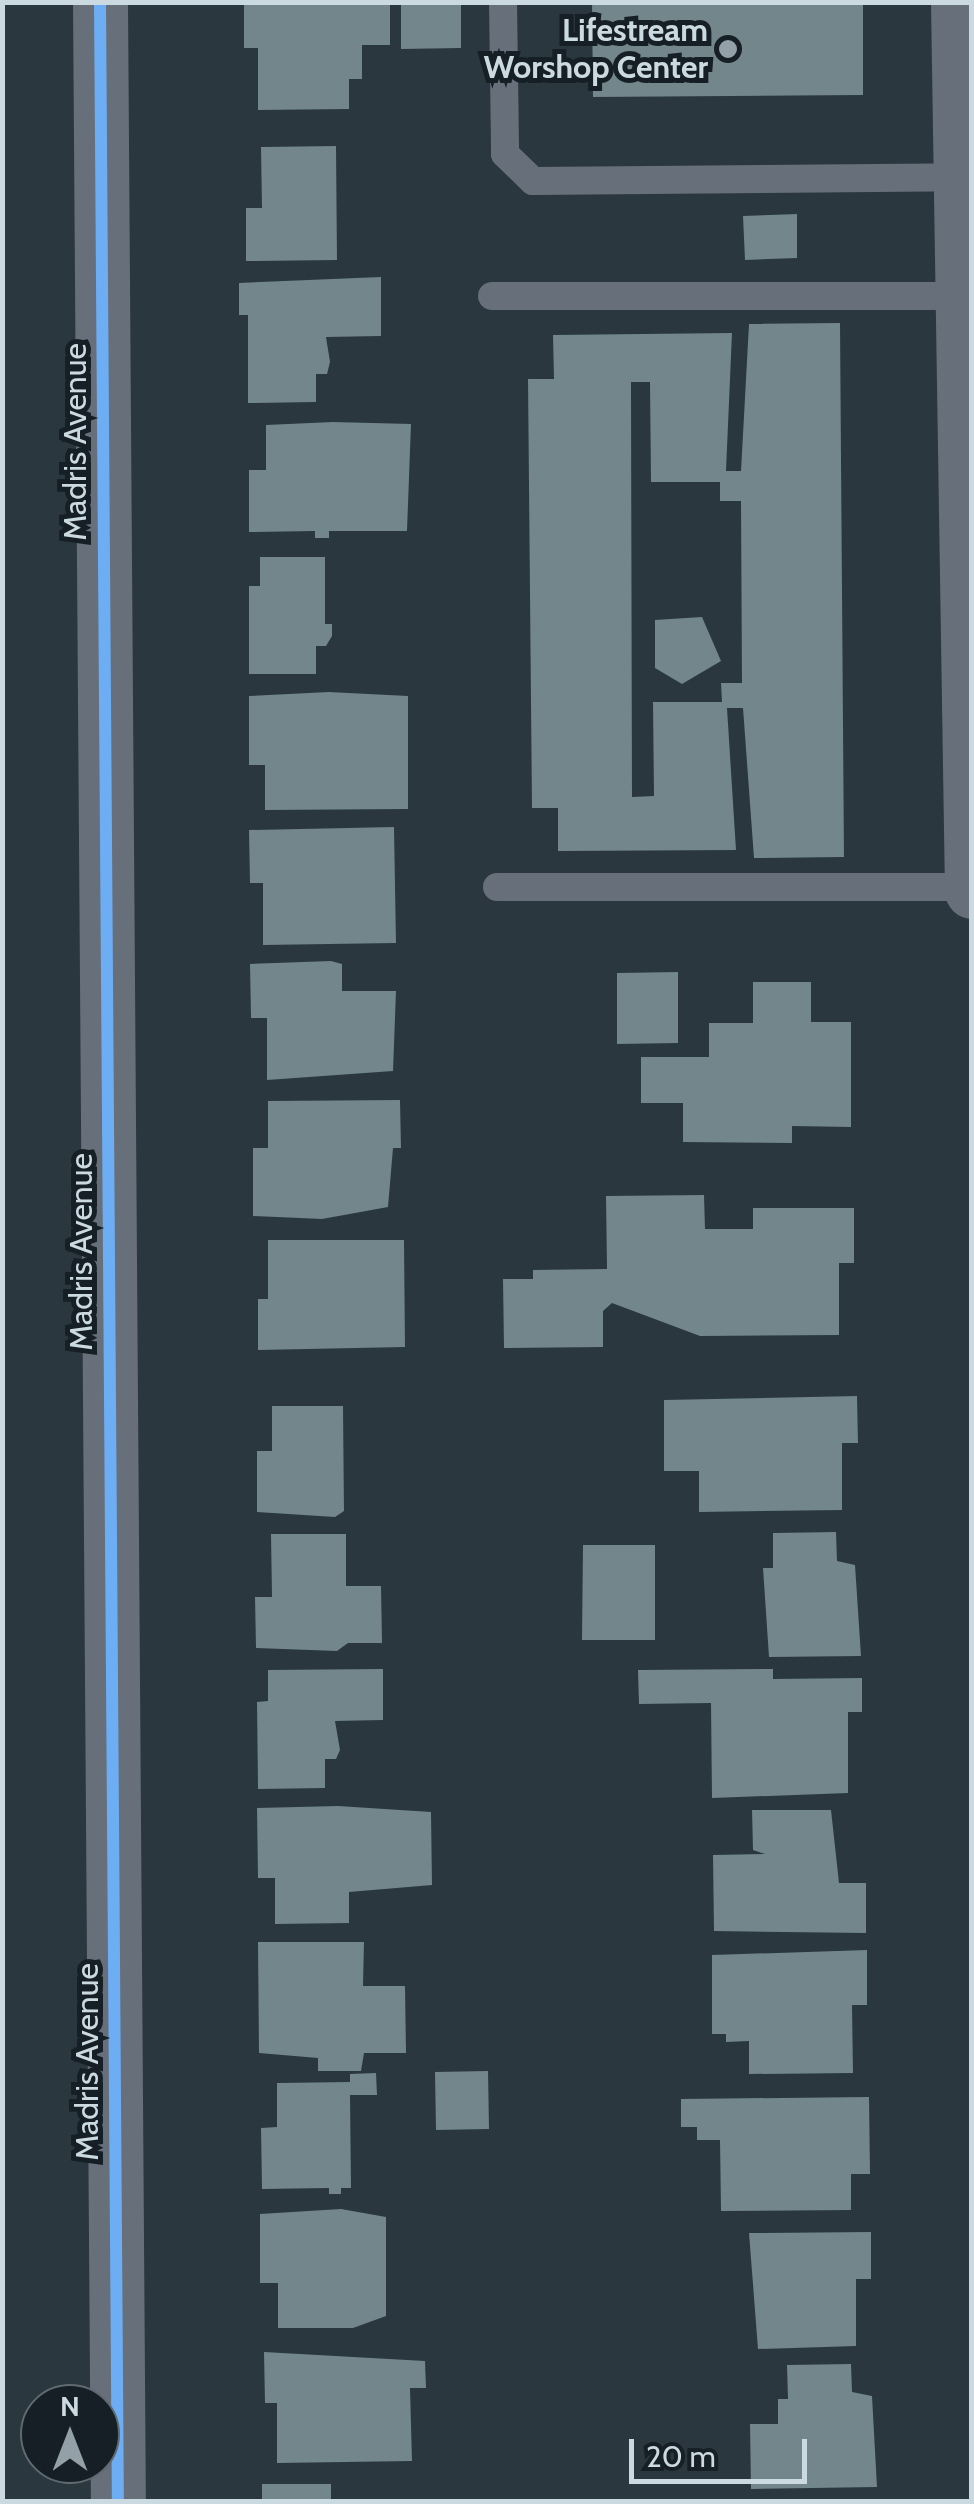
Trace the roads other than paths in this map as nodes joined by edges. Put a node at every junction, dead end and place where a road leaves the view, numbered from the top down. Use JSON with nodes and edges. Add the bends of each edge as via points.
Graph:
{"nodes":[{"id":1,"x":100,"y":2,"type":"edge"},
{"id":2,"x":504,"y":2,"type":"edge"},
{"id":3,"x":958,"y":2,"type":"edge"},
{"id":4,"x":966,"y":121,"type":"edge"},
{"id":5,"x":961,"y":176,"type":"junction"},
{"id":6,"x":492,"y":296,"type":"dead end"},
{"id":7,"x":962,"y":296,"type":"junction"},
{"id":8,"x":497,"y":887,"type":"dead end"},
{"id":9,"x":972,"y":889,"type":"edge"},
{"id":10,"x":118,"y":2502,"type":"edge"}],
"edges":[{"from":1,"to":10,"type":"street","name":"Madris Avenue"},
{"from":2,"to":5,"type":"lane","via":[[505,154],[533,180]]},
{"from":3,"to":4,"type":"street"},
{"from":4,"to":5,"type":"street"},
{"from":5,"to":7,"type":"street"},
{"from":6,"to":7,"type":"lane"},
{"from":7,"to":9,"type":"street"},
{"from":8,"to":9,"type":"lane"}]}
